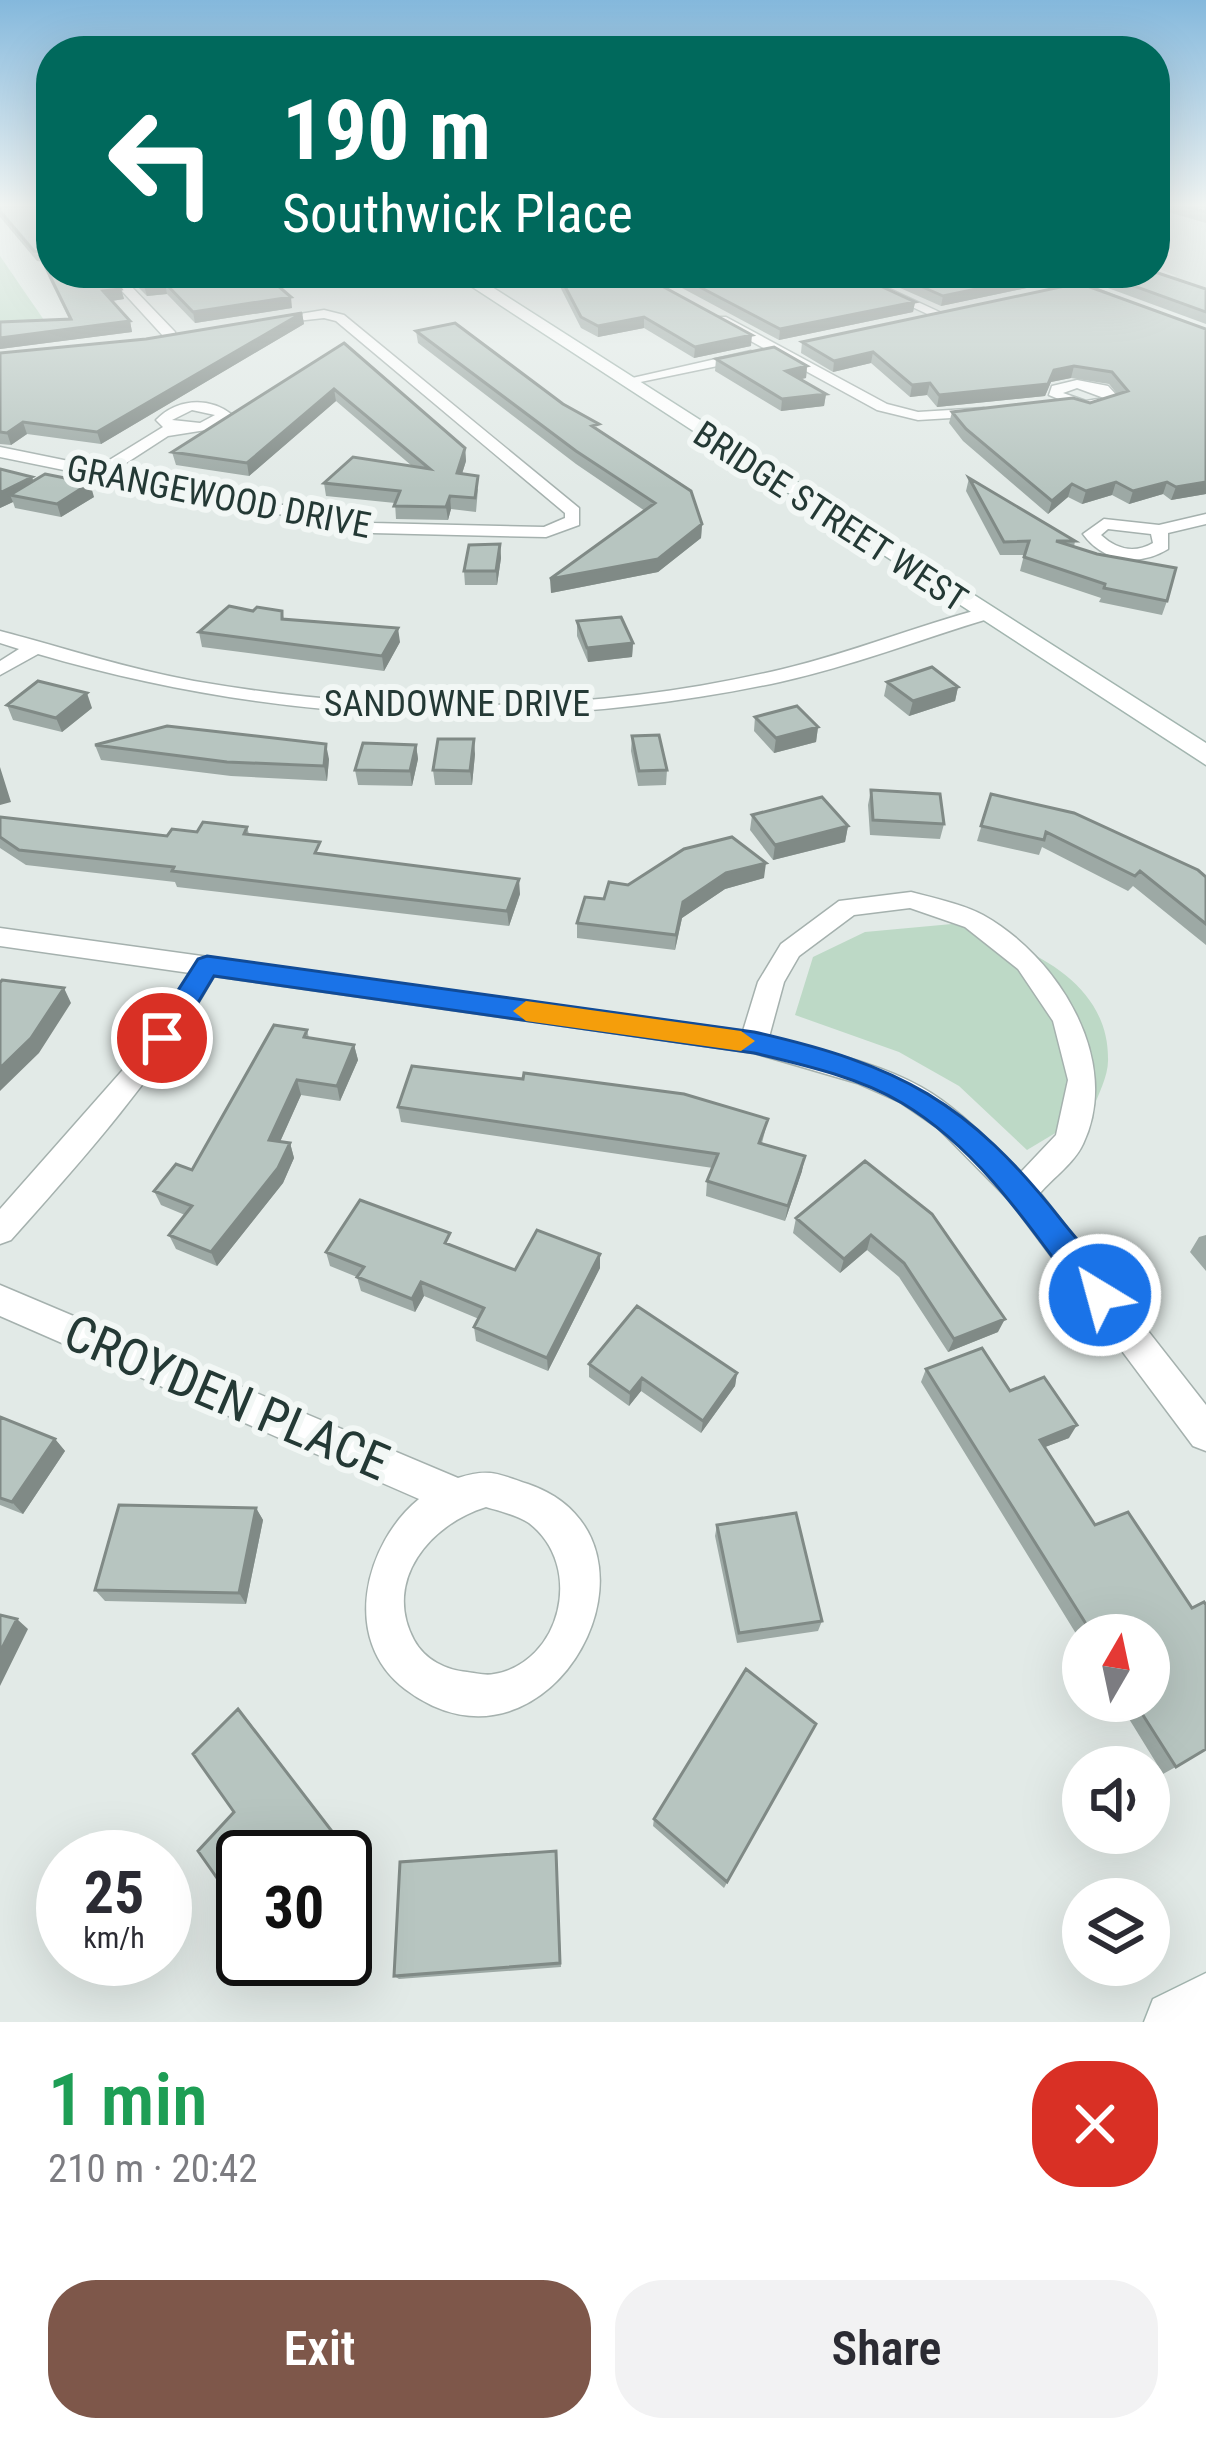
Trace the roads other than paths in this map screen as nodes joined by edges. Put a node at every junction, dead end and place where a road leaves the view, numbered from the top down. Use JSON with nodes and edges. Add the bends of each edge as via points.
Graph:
{"nodes":[{"id":1,"x":137,"y":300,"type":"edge"},
{"id":2,"x":501,"y":300,"type":"edge"},
{"id":3,"x":907,"y":300,"type":"edge"},
{"id":4,"x":1118,"y":300,"type":"edge"},
{"id":5,"x":1129,"y":304,"type":"edge"},
{"id":6,"x":960,"y":310,"type":"edge"},
{"id":7,"x":708,"y":313,"type":"edge"},
{"id":8,"x":940,"y":315,"type":"junction"},
{"id":9,"x":916,"y":320,"type":"edge"},
{"id":10,"x":256,"y":322,"type":"edge"},
{"id":11,"x":191,"y":332,"type":"edge"},
{"id":12,"x":170,"y":335,"type":"junction"},
{"id":13,"x":152,"y":338,"type":"edge"},
{"id":14,"x":799,"y":345,"type":"edge"},
{"id":15,"x":776,"y":350,"type":"junction"},
{"id":16,"x":626,"y":381,"type":"junction"},
{"id":17,"x":1066,"y":401,"type":"edge"},
{"id":18,"x":1043,"y":404,"type":"edge"},
{"id":19,"x":997,"y":410,"type":"edge"},
{"id":20,"x":174,"y":428,"type":"dead end"},
{"id":21,"x":0,"y":452,"type":"edge"},
{"id":22,"x":98,"y":474,"type":"junction"},
{"id":23,"x":1206,"y":519,"type":"edge"},
{"id":24,"x":1159,"y":530,"type":"dead end"},
{"id":25,"x":984,"y":614,"type":"junction"},
{"id":26,"x":0,"y":637,"type":"edge"},
{"id":27,"x":34,"y":648,"type":"junction"},
{"id":28,"x":0,"y":669,"type":"edge"},
{"id":29,"x":1206,"y":756,"type":"edge"},
{"id":30,"x":1017,"y":921,"type":"dead end"},
{"id":31,"x":0,"y":937,"type":"edge"},
{"id":32,"x":207,"y":966,"type":"junction"},
{"id":33,"x":754,"y":1043,"type":"junction"},
{"id":34,"x":1102,"y":1149,"type":"dead end"},
{"id":35,"x":1021,"y":1192,"type":"junction"},
{"id":36,"x":0,"y":1230,"type":"edge"},
{"id":37,"x":0,"y":1300,"type":"edge"},
{"id":38,"x":1206,"y":1434,"type":"edge"},
{"id":39,"x":454,"y":1495,"type":"junction"},
{"id":40,"x":1206,"y":2005,"type":"edge"},
{"id":41,"x":1176,"y":2022,"type":"edge"}],
"edges":[{"from":1,"to":12,"type":"street"},
{"from":2,"to":16,"type":"main road","name":"BRIDGE STREET WEST"},
{"from":3,"to":8,"type":"street"},
{"from":4,"to":5,"type":"street"},
{"from":6,"to":8,"type":"street"},
{"from":7,"to":15,"type":"street"},
{"from":8,"to":9,"type":"street"},
{"from":10,"to":22,"type":"street","name":"GRANGEWOOD DRIVE","via":[[340,318],[573,512],[573,521],[546,532],[372,528]]},
{"from":11,"to":12,"type":"street"},
{"from":12,"to":13,"type":"street"},
{"from":14,"to":15,"type":"street"},
{"from":15,"to":16,"type":"street"},
{"from":15,"to":19,"type":"street","via":[[882,406],[918,416]]},
{"from":16,"to":25,"type":"main road","name":"BRIDGE STREET WEST"},
{"from":17,"to":18,"type":"street"},
{"from":20,"to":22,"type":"street"},
{"from":21,"to":22,"type":"street","name":"GRANGEWOOD DRIVE"},
{"from":23,"to":24,"type":"street"},
{"from":25,"to":27,"type":"street","name":"SANDOWNE DRIVE","via":[[735,685],[535,710],[266,701]]},
{"from":25,"to":29,"type":"main road","name":"BRIDGE STREET WEST"},
{"from":26,"to":27,"type":"street","name":"SANDOWNE DRIVE"},
{"from":27,"to":28,"type":"street"},
{"from":30,"to":33,"type":"street","via":[[908,900],[821,923],[775,972]]},
{"from":31,"to":32,"type":"street"},
{"from":32,"to":33,"type":"street"},
{"from":32,"to":36,"type":"street","via":[[117,1102]]},
{"from":33,"to":35,"type":"street","via":[[823,1058],[910,1094]]},
{"from":34,"to":35,"type":"street"},
{"from":35,"to":38,"type":"street"},
{"from":37,"to":39,"type":"street","name":"CROYDEN PLACE"},
{"from":39,"to":39,"type":"street","name":"CROYDEN PLACE","via":[[417,1520],[392,1557],[384,1603],[395,1648],[426,1682],[468,1697],[507,1693],[542,1673],[568,1642],[581,1605],[581,1567],[548,1508],[487,1487]]},
{"from":40,"to":41,"type":"main road"}]}
